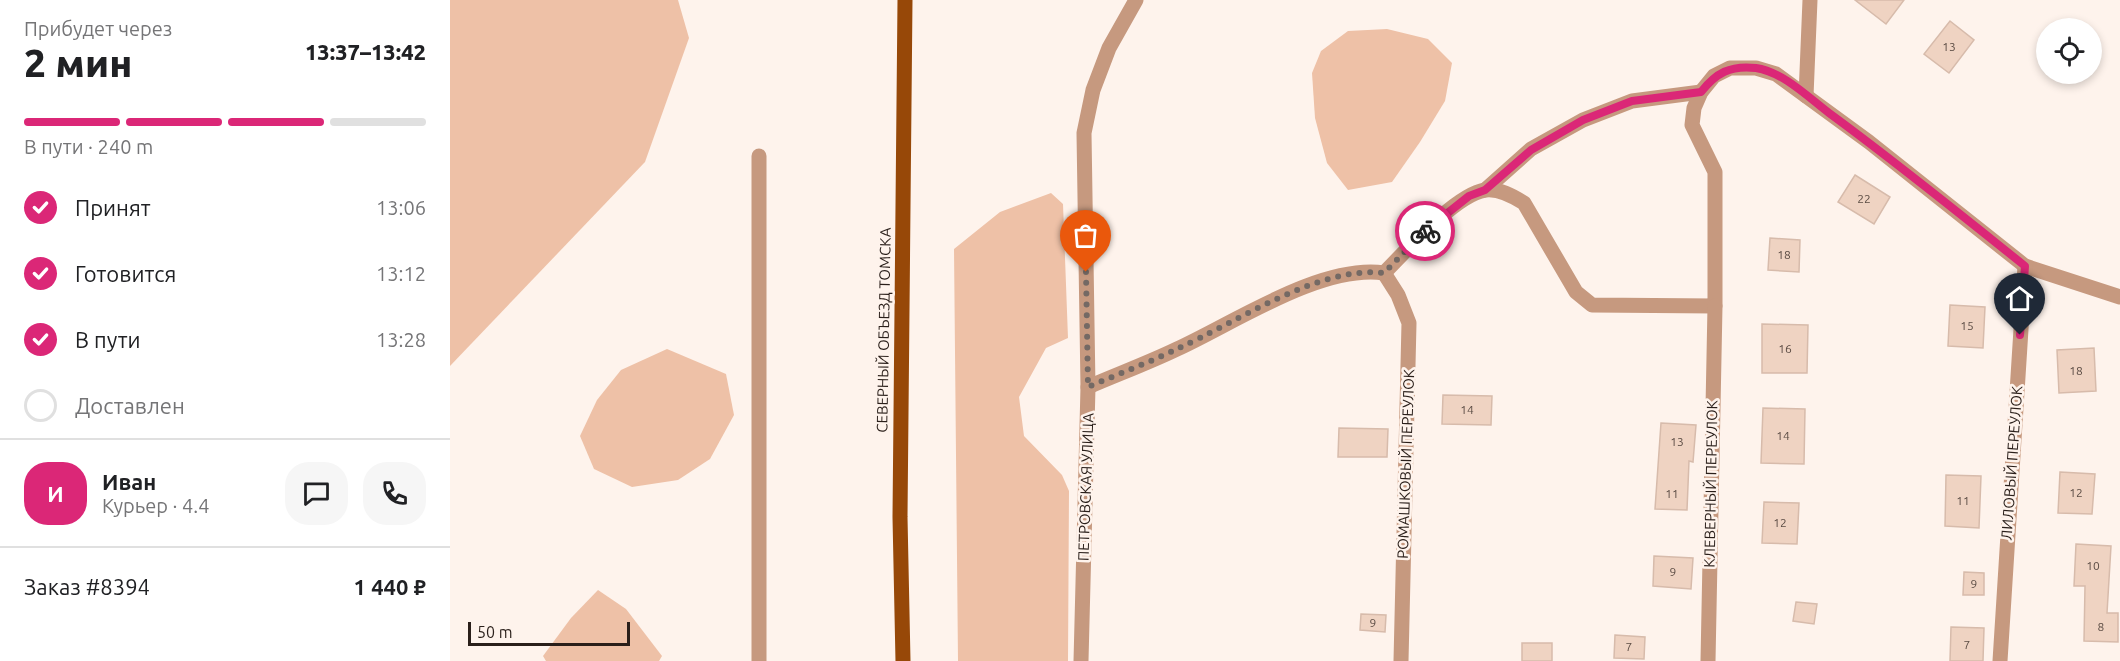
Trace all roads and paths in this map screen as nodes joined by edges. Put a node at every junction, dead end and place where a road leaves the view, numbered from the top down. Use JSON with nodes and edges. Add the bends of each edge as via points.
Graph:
{"nodes":[{"id":1,"x":905,"y":0,"type":"edge"},
{"id":2,"x":1136,"y":0,"type":"edge"},
{"id":3,"x":1809,"y":0,"type":"edge"},
{"id":4,"x":1701,"y":92,"type":"junction"},
{"id":5,"x":1806,"y":96,"type":"junction"},
{"id":6,"x":759,"y":156,"type":"dead end"},
{"id":7,"x":1485,"y":190,"type":"junction"},
{"id":8,"x":2025,"y":266,"type":"junction"},
{"id":9,"x":1384,"y":273,"type":"junction"},
{"id":10,"x":2120,"y":297,"type":"edge"},
{"id":11,"x":1715,"y":306,"type":"junction"},
{"id":12,"x":1088,"y":387,"type":"junction"},
{"id":13,"x":759,"y":661,"type":"edge"},
{"id":14,"x":903,"y":661,"type":"edge"},
{"id":15,"x":1081,"y":661,"type":"edge"},
{"id":16,"x":1401,"y":661,"type":"edge"},
{"id":17,"x":1708,"y":661,"type":"edge"},
{"id":18,"x":2000,"y":661,"type":"edge"}],
"edges":[{"from":1,"to":14,"type":"main road","name":"СЕВЕРНЫЙ ОБЪЕЗД ТОМСКА","via":[[900,517]]},
{"from":2,"to":12,"type":"street","name":"ПЕТРОВСКАЯ УЛИЦА","via":[[1108,48],[1093,90],[1084,133]]},
{"from":3,"to":5,"type":"street"},
{"from":4,"to":5,"type":"street","via":[[1714,76],[1730,68],[1756,68],[1776,74]]},
{"from":4,"to":7,"type":"street","via":[[1632,101],[1583,120],[1531,150]]},
{"from":4,"to":11,"type":"street","name":"КЛЕВЕРНЫЙ ПЕРЕУЛОК","via":[[1692,125],[1714,172]]},
{"from":5,"to":8,"type":"street"},
{"from":6,"to":13,"type":"street"},
{"from":7,"to":9,"type":"street","via":[[1469,196],[1428,227]]},
{"from":7,"to":11,"type":"street","via":[[1512,195],[1524,203],[1576,292],[1592,305]]},
{"from":8,"to":10,"type":"street"},
{"from":8,"to":18,"type":"street","name":"ЛИЛОВЫЙ ПЕРЕУЛОК"},
{"from":9,"to":12,"type":"street","via":[[1351,273],[1313,285]]},
{"from":9,"to":16,"type":"street","name":"РОМАШКОВЫЙ ПЕРЕУЛОК","via":[[1409,323]]},
{"from":11,"to":17,"type":"street","name":"КЛЕВЕРНЫЙ ПЕРЕУЛОК"},
{"from":12,"to":15,"type":"street","name":"ПЕТРОВСКАЯ УЛИЦА"}]}
